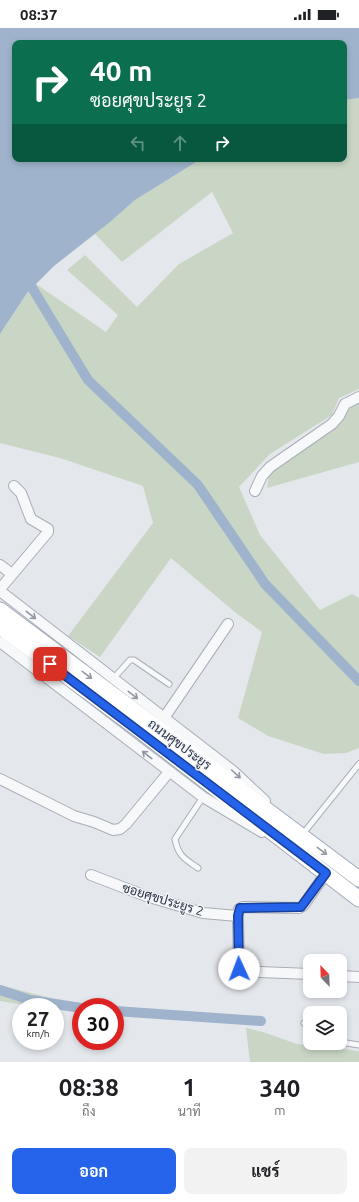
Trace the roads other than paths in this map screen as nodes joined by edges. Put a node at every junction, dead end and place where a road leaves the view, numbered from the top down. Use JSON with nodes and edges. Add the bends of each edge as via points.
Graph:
{"nodes":[{"id":1,"x":359,"y":397,"type":"edge"},
{"id":2,"x":14,"y":486,"type":"dead end"},
{"id":3,"x":255,"y":491,"type":"dead end"},
{"id":4,"x":0,"y":565,"type":"edge"},
{"id":5,"x":12,"y":574,"type":"junction"},
{"id":6,"x":0,"y":590,"type":"edge"},
{"id":7,"x":0,"y":610,"type":"edge"},
{"id":8,"x":228,"y":624,"type":"dead end"},
{"id":9,"x":0,"y":627,"type":"edge"},
{"id":10,"x":0,"y":642,"type":"edge"},
{"id":11,"x":113,"y":679,"type":"junction"},
{"id":12,"x":169,"y":684,"type":"dead end"},
{"id":13,"x":164,"y":718,"type":"junction"},
{"id":14,"x":141,"y":724,"type":"junction"},
{"id":15,"x":359,"y":764,"type":"edge"},
{"id":16,"x":169,"y":772,"type":"junction"},
{"id":17,"x":0,"y":779,"type":"edge"},
{"id":18,"x":203,"y":797,"type":"junction"},
{"id":19,"x":304,"y":838,"type":"junction"},
{"id":20,"x":297,"y":852,"type":"junction"},
{"id":21,"x":198,"y":868,"type":"dead end"},
{"id":22,"x":326,"y":873,"type":"junction"},
{"id":23,"x":91,"y":875,"type":"dead end"},
{"id":24,"x":359,"y":879,"type":"edge"},
{"id":25,"x":359,"y":899,"type":"edge"},
{"id":26,"x":238,"y":916,"type":"junction"},
{"id":27,"x":303,"y":974,"type":"edge"},
{"id":28,"x":347,"y":976,"type":"edge"},
{"id":29,"x":359,"y":977,"type":"edge"},
{"id":30,"x":347,"y":1043,"type":"edge"},
{"id":31,"x":359,"y":1046,"type":"edge"}],
"edges":[{"from":1,"to":3,"type":"street","via":[[345,404],[332,424],[270,467],[262,476]]},
{"from":2,"to":5,"type":"street","via":[[21,493],[31,519],[48,529],[48,532]]},
{"from":4,"to":5,"type":"street"},
{"from":5,"to":6,"type":"street"},
{"from":6,"to":11,"type":"street","one_way":true},
{"from":7,"to":14,"type":"main road","name":"ถนนศุขประยูร","one_way":true},
{"from":8,"to":13,"type":"street"},
{"from":9,"to":14,"type":"main road","name":"ถนนศุขประยูร"},
{"from":16,"to":10,"type":"street","one_way":true},
{"from":11,"to":12,"type":"lane","via":[[125,663],[134,660]]},
{"from":11,"to":13,"type":"street","one_way":true},
{"from":13,"to":19,"type":"street","one_way":true,"via":[[233,771]]},
{"from":14,"to":19,"type":"main road","name":"ถนนศุขประยูร"},
{"from":14,"to":20,"type":"main road","name":"ถนนศุขประยูร"},
{"from":15,"to":19,"type":"lane"},
{"from":16,"to":17,"type":"street","via":[[126,824],[120,829],[113,830],[74,816]]},
{"from":16,"to":18,"type":"street"},
{"from":18,"to":20,"type":"street"},
{"from":18,"to":21,"type":"lane","via":[[175,839],[177,850],[183,858]]},
{"from":19,"to":24,"type":"main road","name":"ถนนศุขประยูร","one_way":true},
{"from":20,"to":22,"type":"main road","name":"ถนนศุขประยูร"},
{"from":22,"to":25,"type":"main road","name":"ถนนศุขประยูร"},
{"from":22,"to":26,"type":"street","via":[[299,908],[243,907],[239,909]]},
{"from":23,"to":26,"type":"street","name":"ซอยศุขประยูร 2","via":[[146,896],[203,913]]},
{"from":26,"to":27,"type":"street","via":[[239,970]]},
{"from":28,"to":29,"type":"street"},
{"from":30,"to":31,"type":"lane"}]}
